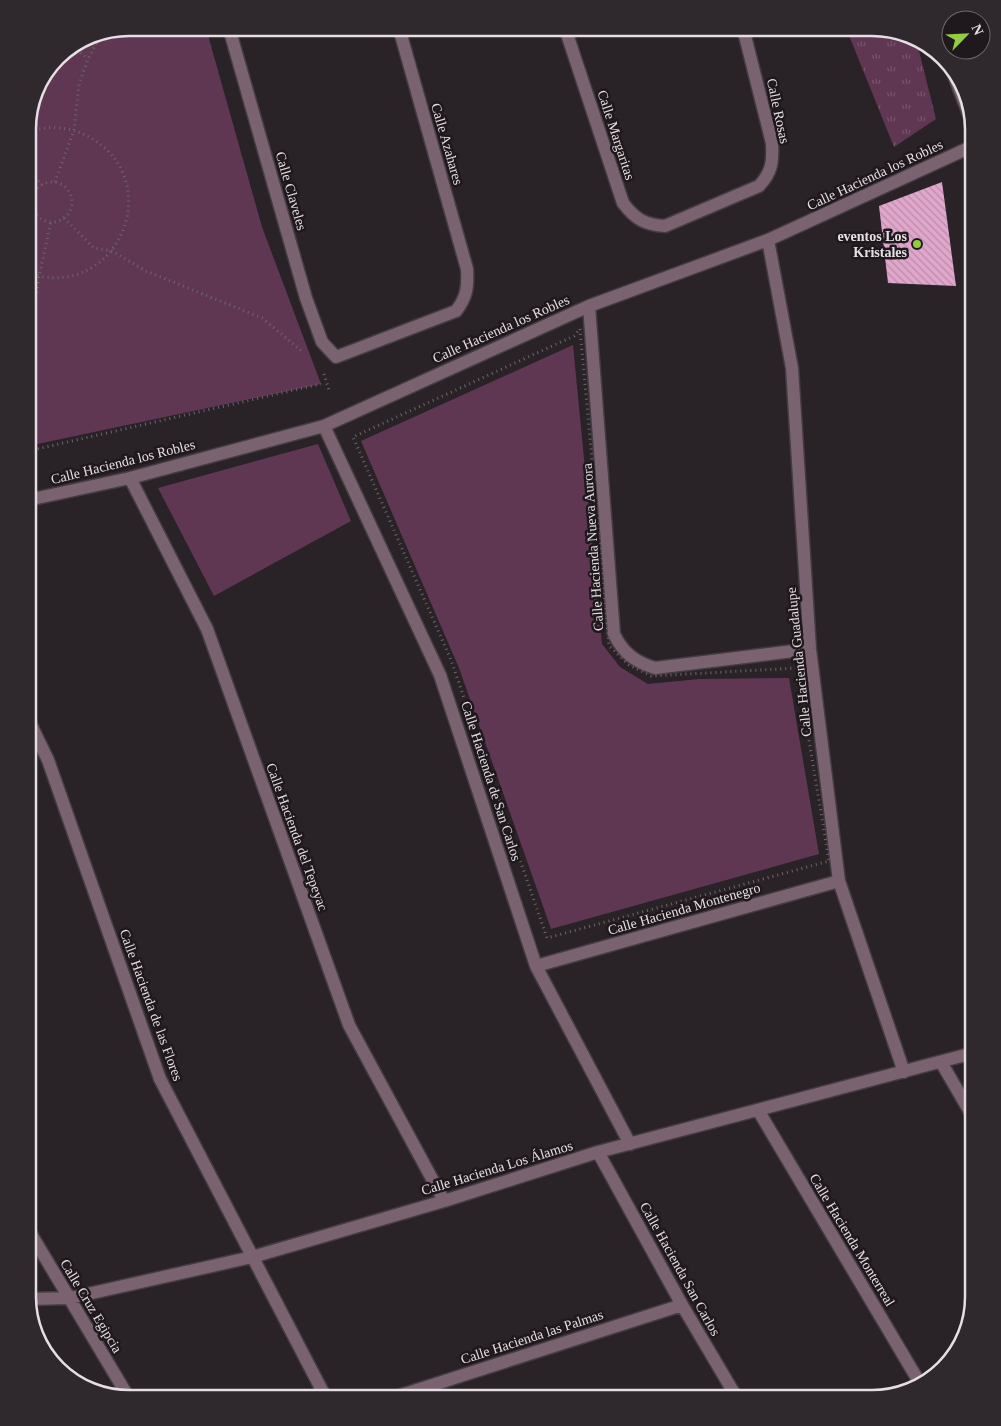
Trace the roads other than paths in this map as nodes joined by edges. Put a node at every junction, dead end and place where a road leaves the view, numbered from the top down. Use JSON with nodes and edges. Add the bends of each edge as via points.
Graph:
{"nodes":[{"id":1,"x":231,"y":36,"type":"edge"},
{"id":2,"x":402,"y":36,"type":"edge"},
{"id":3,"x":568,"y":36,"type":"edge"},
{"id":4,"x":745,"y":36,"type":"edge"},
{"id":5,"x":965,"y":150,"type":"edge"},
{"id":6,"x":665,"y":226,"type":"joint"},
{"id":7,"x":768,"y":240,"type":"junction"},
{"id":8,"x":589,"y":306,"type":"junction"},
{"id":9,"x":336,"y":357,"type":"joint"},
{"id":10,"x":324,"y":426,"type":"junction"},
{"id":11,"x":130,"y":478,"type":"junction"},
{"id":12,"x":36,"y":498,"type":"edge"},
{"id":13,"x":810,"y":649,"type":"junction"},
{"id":14,"x":36,"y":735,"type":"edge"},
{"id":15,"x":839,"y":881,"type":"junction"},
{"id":16,"x":536,"y":966,"type":"junction"},
{"id":17,"x":965,"y":1055,"type":"edge"},
{"id":18,"x":941,"y":1062,"type":"junction"},
{"id":19,"x":904,"y":1072,"type":"junction"},
{"id":20,"x":965,"y":1102,"type":"edge"},
{"id":21,"x":758,"y":1110,"type":"junction"},
{"id":22,"x":630,"y":1144,"type":"junction"},
{"id":23,"x":598,"y":1152,"type":"junction"},
{"id":24,"x":444,"y":1201,"type":"junction"},
{"id":25,"x":36,"y":1242,"type":"edge"},
{"id":26,"x":252,"y":1257,"type":"junction"},
{"id":27,"x":70,"y":1298,"type":"junction"},
{"id":28,"x":36,"y":1299,"type":"edge"},
{"id":29,"x":682,"y":1305,"type":"junction"},
{"id":30,"x":917,"y":1378,"type":"edge"},
{"id":31,"x":124,"y":1390,"type":"edge"},
{"id":32,"x":322,"y":1390,"type":"edge"},
{"id":33,"x":417,"y":1390,"type":"edge"},
{"id":34,"x":732,"y":1390,"type":"edge"}],
"edges":[{"from":1,"to":9,"type":"street","name":"Calle Claveles","via":[[306,298],[322,342]]},
{"from":2,"to":9,"type":"street","name":"Calle Azahares","via":[[468,286],[465,300],[456,311]]},
{"from":3,"to":6,"type":"street","name":"Calle Margaritas","via":[[623,204],[634,217],[649,225]]},
{"from":4,"to":6,"type":"street","name":"Calle Rosas","via":[[772,143],[773,163],[759,186]]},
{"from":5,"to":7,"type":"street","name":"Calle Hacienda los Robles"},
{"from":7,"to":8,"type":"street","name":"Calle Hacienda los Robles"},
{"from":7,"to":13,"type":"street","name":"Calle Hacienda Guadalupe","via":[[792,368]]},
{"from":8,"to":10,"type":"street","name":"Calle Hacienda los Robles"},
{"from":8,"to":13,"type":"street","name":"Calle Hacienda Nueva Aurora","via":[[614,634],[618,643],[639,664],[655,668]]},
{"from":10,"to":11,"type":"street","name":"Calle Hacienda los Robles"},
{"from":10,"to":16,"type":"street","name":"Calle Hacienda de San Carlos","via":[[440,675]]},
{"from":11,"to":12,"type":"street","name":"Calle Hacienda los Robles"},
{"from":11,"to":24,"type":"street","name":"Calle Hacienda del Tepeyac","via":[[207,629],[349,1025]]},
{"from":13,"to":15,"type":"street","name":"Calle Hacienda Guadalupe"},
{"from":14,"to":26,"type":"street","name":"Calle Hacienda de las Flores","via":[[48,760],[160,1079]]},
{"from":15,"to":16,"type":"street","name":"Calle Hacienda Montenegro"},
{"from":15,"to":19,"type":"street","name":"Calle Hacienda Guadalupe"},
{"from":16,"to":22,"type":"street","name":"Calle Hacienda de San Carlos"},
{"from":17,"to":18,"type":"street","name":"Calle Hacienda Los Álamos"},
{"from":18,"to":19,"type":"street","name":"Calle Hacienda Los Álamos"},
{"from":18,"to":20,"type":"street"},
{"from":19,"to":21,"type":"street","name":"Calle Hacienda Los Álamos"},
{"from":21,"to":22,"type":"street","name":"Calle Hacienda Los Álamos"},
{"from":21,"to":30,"type":"street","name":"Calle Hacienda Monterreal"},
{"from":22,"to":23,"type":"street","name":"Calle Hacienda Los Álamos"},
{"from":23,"to":24,"type":"street","name":"Calle Hacienda Los Álamos"},
{"from":23,"to":29,"type":"street","name":"Calle Hacienda San Carlos"},
{"from":24,"to":26,"type":"street","name":"Calle Hacienda Los Álamos"},
{"from":25,"to":27,"type":"street","name":"Calle Cruz Egipcia"},
{"from":26,"to":27,"type":"street","name":"Calle Hacienda Los Álamos"},
{"from":26,"to":32,"type":"street","name":"Calle Hacienda de las Flores"},
{"from":27,"to":28,"type":"street","name":"Calle Hacienda Los Álamos"},
{"from":27,"to":31,"type":"street","name":"Calle Cruz Egipcia"},
{"from":29,"to":33,"type":"street","name":"Calle Hacienda las Palmas"},
{"from":29,"to":34,"type":"street","name":"Calle Hacienda San Carlos"}]}
